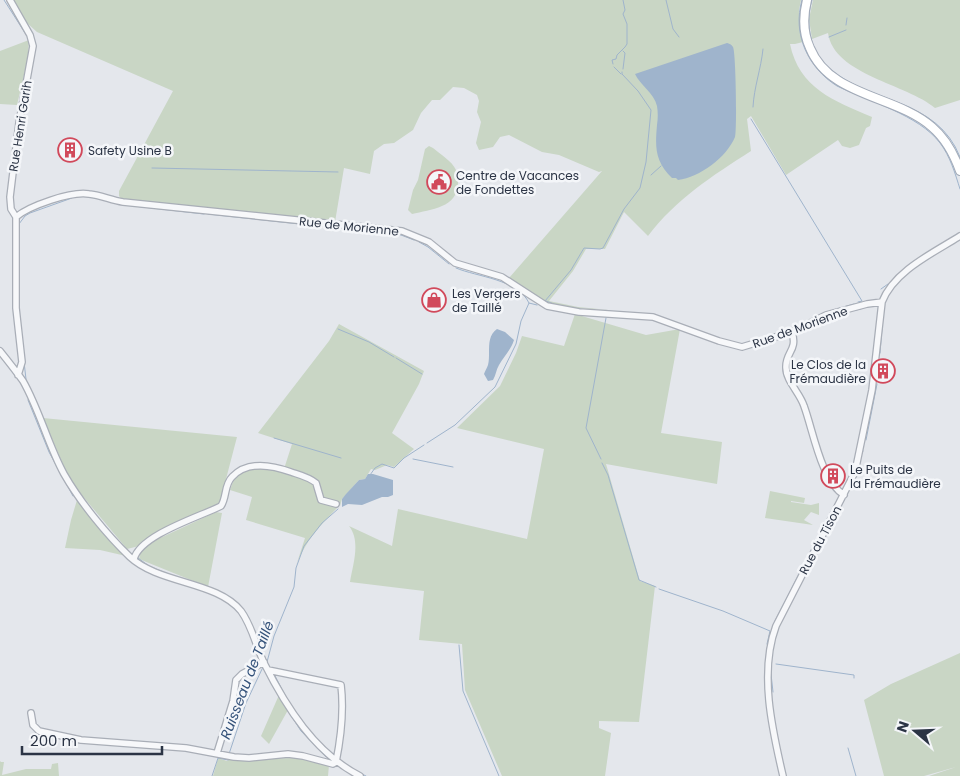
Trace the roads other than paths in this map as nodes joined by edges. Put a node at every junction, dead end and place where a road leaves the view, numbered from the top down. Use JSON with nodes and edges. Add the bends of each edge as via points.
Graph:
{"nodes":[{"id":1,"x":10,"y":0,"type":"edge"},
{"id":2,"x":807,"y":0,"type":"edge"},
{"id":3,"x":960,"y":171,"type":"edge"},
{"id":4,"x":16,"y":218,"type":"junction"},
{"id":5,"x":960,"y":236,"type":"edge"},
{"id":6,"x":882,"y":302,"type":"junction"},
{"id":7,"x":792,"y":332,"type":"junction"},
{"id":8,"x":0,"y":351,"type":"edge"},
{"id":9,"x":18,"y":375,"type":"junction"},
{"id":10,"x":844,"y":495,"type":"junction"},
{"id":11,"x":336,"y":504,"type":"dead end"},
{"id":12,"x":134,"y":559,"type":"junction"},
{"id":13,"x":266,"y":665,"type":"junction"},
{"id":14,"x":31,"y":712,"type":"dead end"},
{"id":15,"x":217,"y":753,"type":"junction"},
{"id":16,"x":336,"y":762,"type":"junction"},
{"id":17,"x":360,"y":776,"type":"edge"},
{"id":18,"x":783,"y":776,"type":"edge"}],
"edges":[{"from":1,"to":4,"type":"street","name":"Rue Henri Garih","via":[[33,43],[10,197]]},
{"from":2,"to":3,"type":"main road","via":[[806,40],[823,69],[841,83],[927,123],[947,143]]},
{"from":4,"to":7,"type":"street","name":"Rue de Morienne","via":[[60,198],[89,194],[123,202],[402,231],[428,242],[455,263],[502,277],[548,306],[578,312],[653,318],[742,347]]},
{"from":4,"to":9,"type":"street","name":"Rue Henri Garih","via":[[16,308],[22,362]]},
{"from":5,"to":6,"type":"street","via":[[893,283]]},
{"from":6,"to":7,"type":"street","name":"Rue de Morienne","via":[[826,315]]},
{"from":6,"to":10,"type":"street","name":"Rue du Tison","via":[[867,421],[855,472]]},
{"from":7,"to":10,"type":"street","via":[[795,345],[788,358],[787,374],[804,404],[831,483]]},
{"from":8,"to":9,"type":"street"},
{"from":9,"to":12,"type":"street","via":[[72,487]]},
{"from":10,"to":18,"type":"street","name":"Rue du Tison","via":[[776,626],[769,649],[772,725]]},
{"from":11,"to":12,"type":"street","via":[[321,500],[316,483],[302,476],[274,466],[252,466],[232,477],[221,506],[151,540],[136,551]]},
{"from":12,"to":13,"type":"street","via":[[148,569],[229,600],[242,613]]},
{"from":13,"to":15,"type":"street","via":[[238,676]]},
{"from":13,"to":16,"type":"street","via":[[289,708]]},
{"from":13,"to":16,"type":"street","via":[[341,685],[343,699]]},
{"from":14,"to":15,"type":"street","via":[[32,723],[37,730],[65,737]]},
{"from":15,"to":16,"type":"street","via":[[249,758],[288,754]]},
{"from":16,"to":17,"type":"street"}]}
